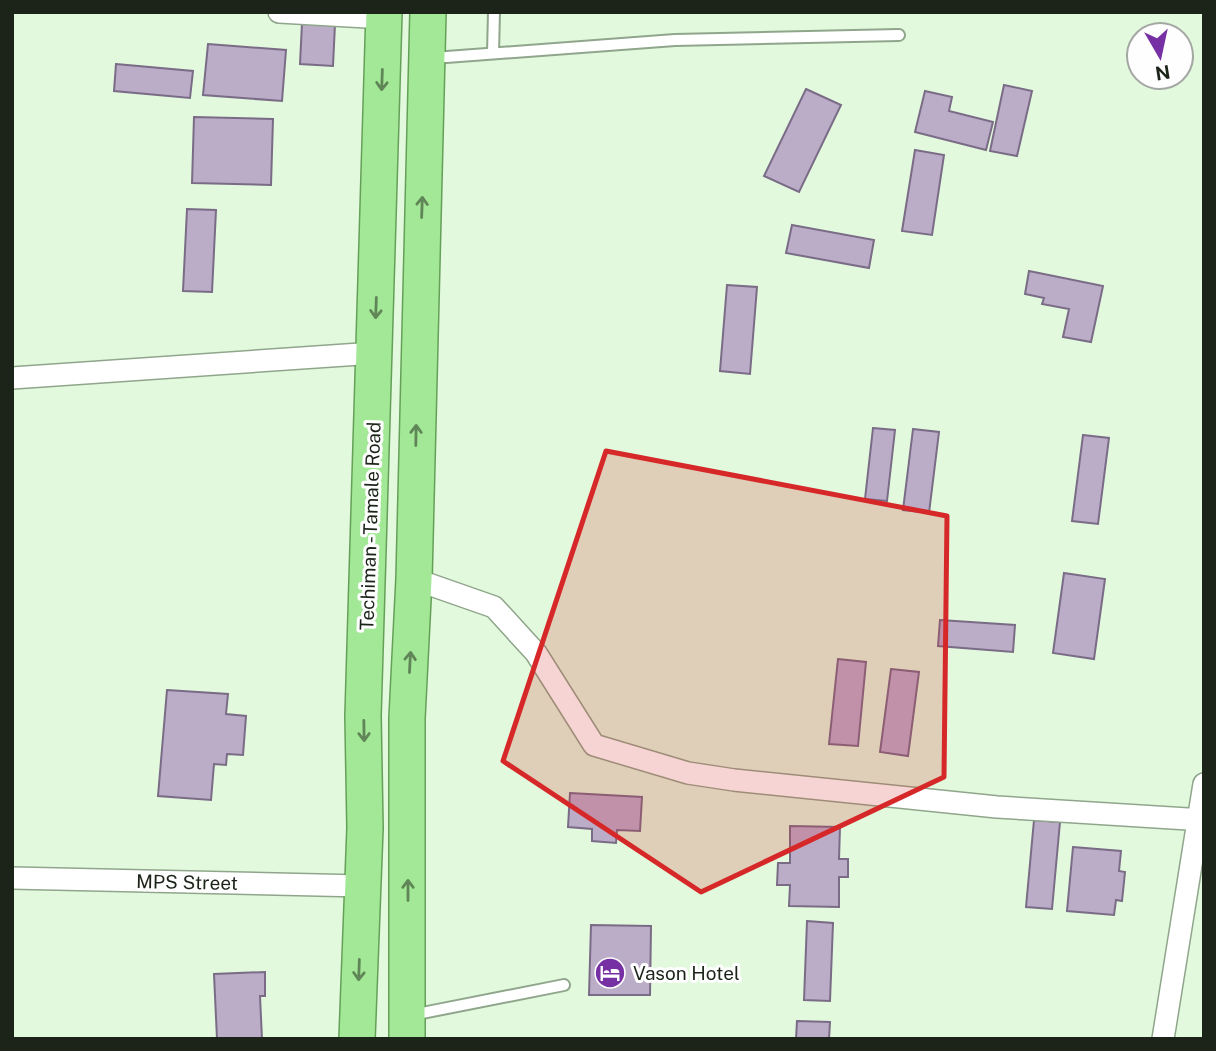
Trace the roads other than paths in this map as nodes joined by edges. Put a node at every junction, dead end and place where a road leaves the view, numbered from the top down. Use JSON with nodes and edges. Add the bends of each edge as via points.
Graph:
{"nodes":[{"id":1,"x":279,"y":12,"type":"edge"},
{"id":2,"x":428,"y":12,"type":"edge"},
{"id":3,"x":494,"y":12,"type":"edge"},
{"id":4,"x":384,"y":15,"type":"edge"},
{"id":5,"x":899,"y":36,"type":"dead end"},
{"id":6,"x":493,"y":53,"type":"junction"},
{"id":7,"x":426,"y":58,"type":"junction"},
{"id":8,"x":375,"y":353,"type":"junction"},
{"id":9,"x":12,"y":378,"type":"edge"},
{"id":10,"x":414,"y":579,"type":"junction"},
{"id":11,"x":1204,"y":784,"type":"edge"},
{"id":12,"x":1200,"y":820,"type":"edge"},
{"id":13,"x":12,"y":878,"type":"edge"},
{"id":14,"x":362,"y":886,"type":"junction"},
{"id":15,"x":564,"y":985,"type":"dead end"},
{"id":16,"x":408,"y":1027,"type":"edge"},
{"id":17,"x":357,"y":1039,"type":"edge"},
{"id":18,"x":1163,"y":1039,"type":"edge"}],
"edges":[{"from":1,"to":4,"type":"street"},
{"from":2,"to":7,"type":"highway"},
{"from":3,"to":6,"type":"lane"},
{"from":4,"to":8,"type":"highway","name":"Techiman - Tamale Road","one_way":true},
{"from":5,"to":6,"type":"lane","via":[[675,40]]},
{"from":6,"to":7,"type":"lane"},
{"from":10,"to":7,"type":"highway","one_way":true},
{"from":8,"to":9,"type":"street"},
{"from":8,"to":14,"type":"highway","name":"Techiman - Tamale Road","one_way":true},
{"from":10,"to":12,"type":"street","via":[[494,607],[536,653],[594,745],[688,774],[997,807]]},
{"from":16,"to":10,"type":"highway","one_way":true,"via":[[407,718]]},
{"from":11,"to":12,"type":"street"},
{"from":12,"to":18,"type":"street"},
{"from":13,"to":14,"type":"street","name":"MPS Street"},
{"from":14,"to":17,"type":"highway","name":"Techiman - Tamale Road","one_way":true},
{"from":15,"to":16,"type":"lane"}]}
